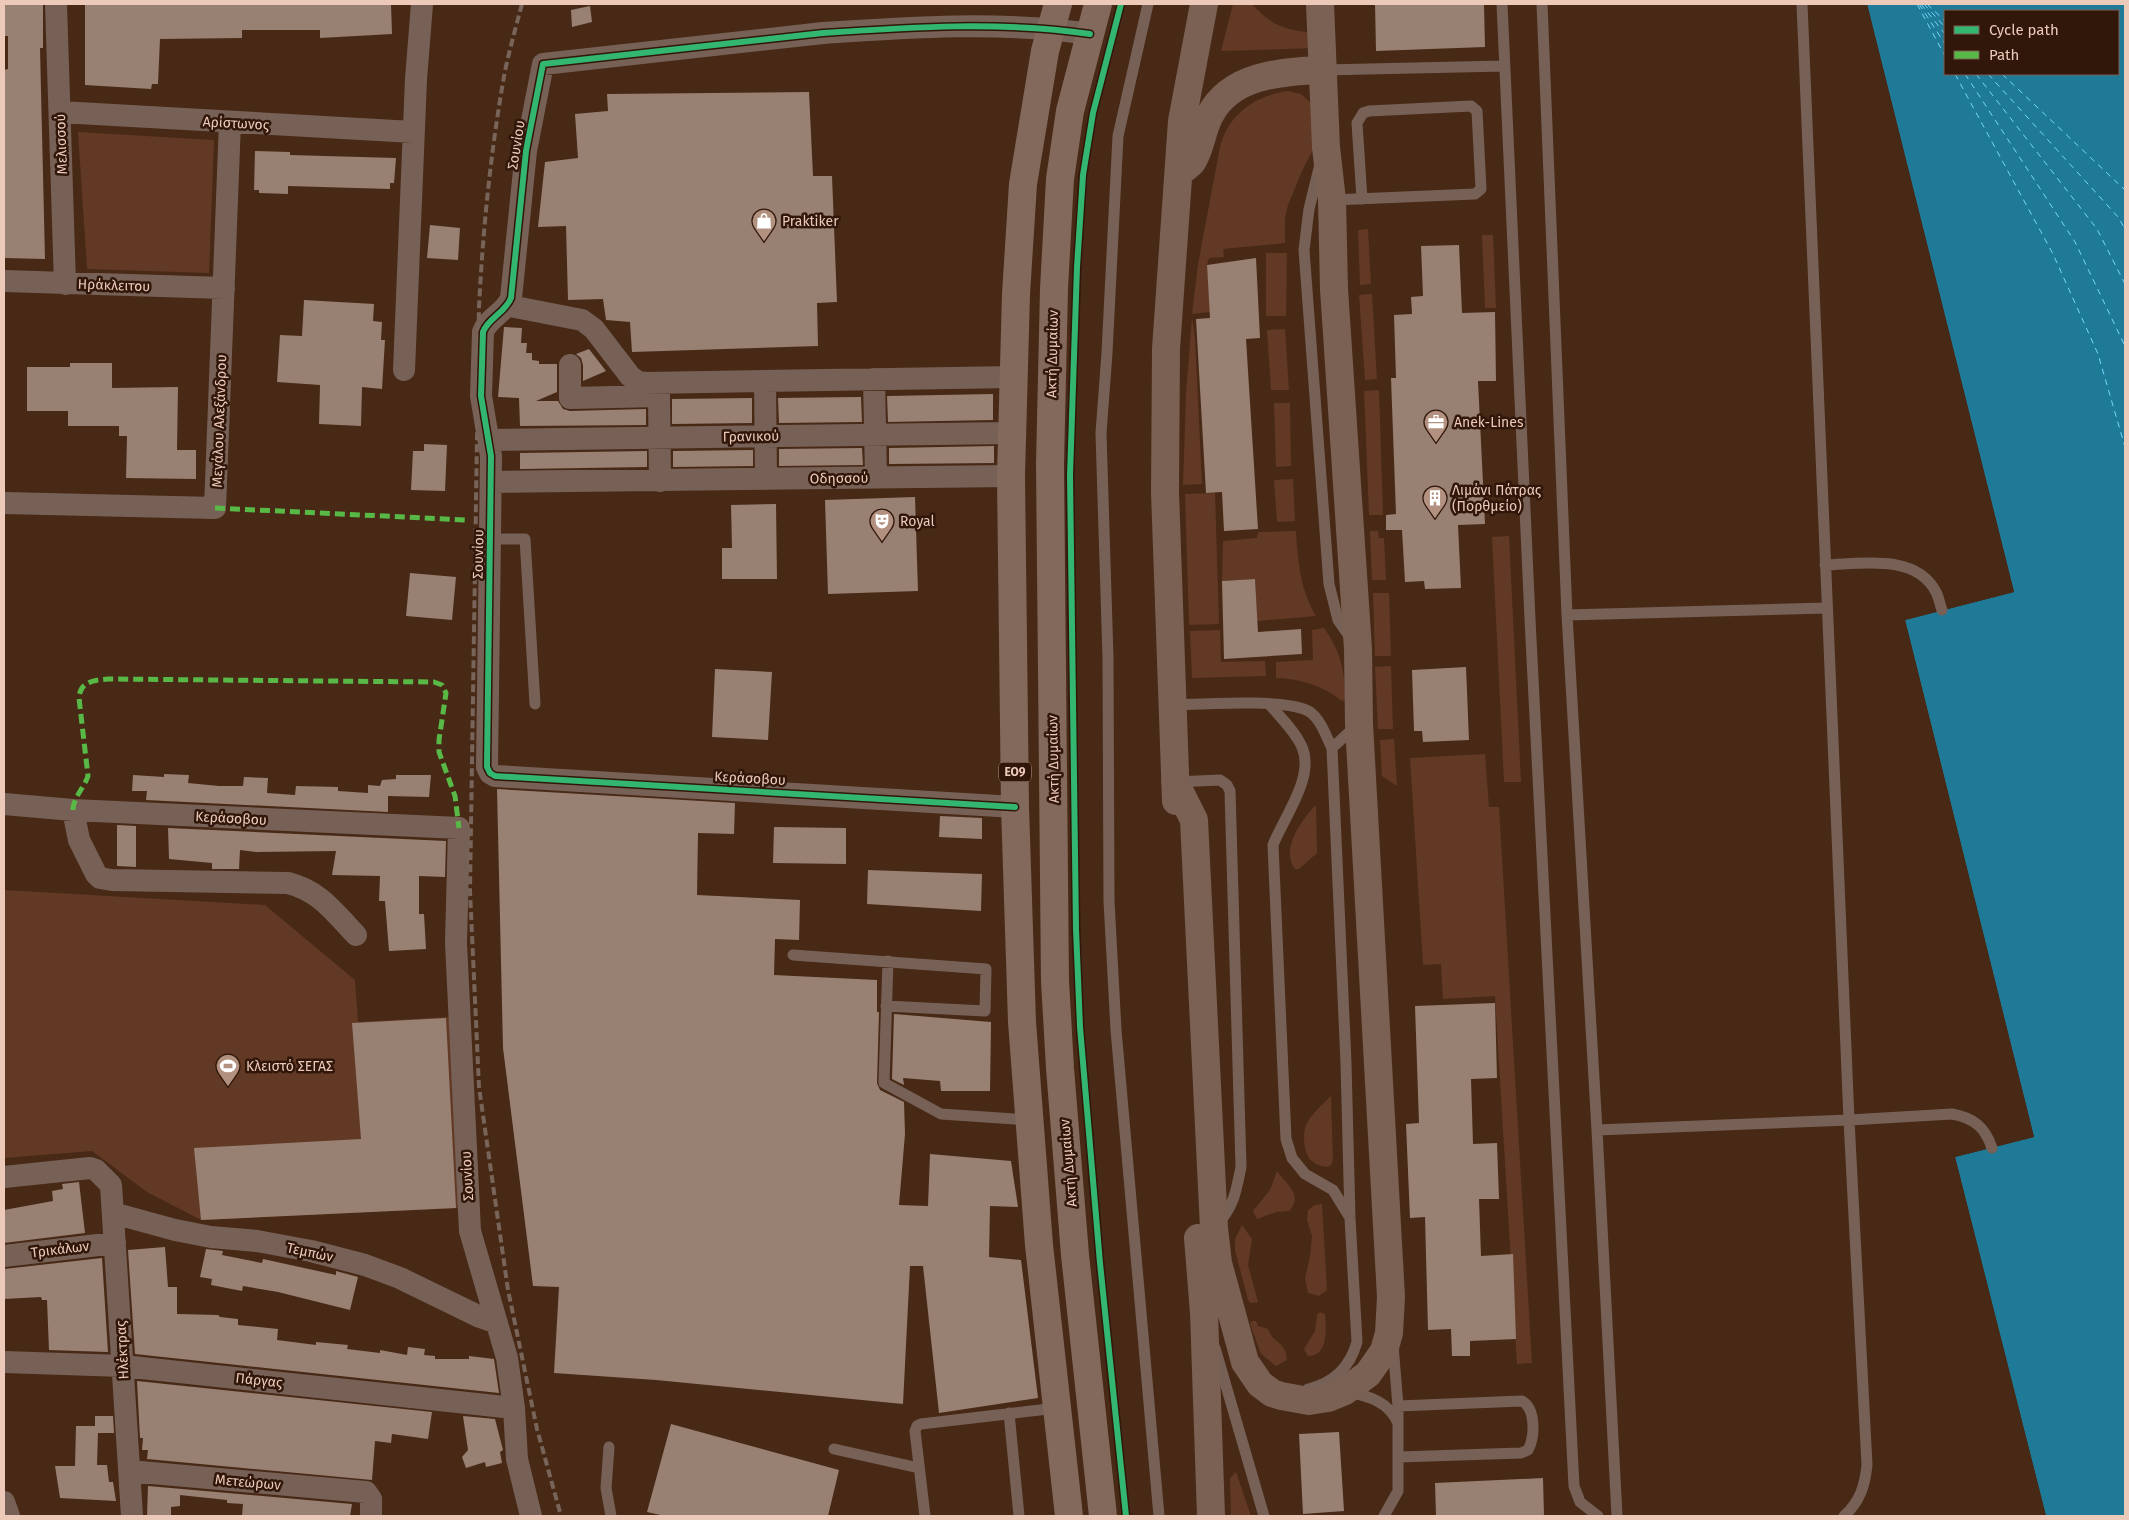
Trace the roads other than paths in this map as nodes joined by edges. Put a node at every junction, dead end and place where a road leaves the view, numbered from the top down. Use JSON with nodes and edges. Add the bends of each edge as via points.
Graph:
{"nodes":[{"id":1,"x":56,"y":4,"type":"edge"},
{"id":2,"x":422,"y":4,"type":"edge"},
{"id":3,"x":1098,"y":4,"type":"edge"},
{"id":4,"x":1148,"y":4,"type":"edge"},
{"id":5,"x":1204,"y":4,"type":"edge"},
{"id":6,"x":1320,"y":4,"type":"edge"},
{"id":7,"x":1502,"y":4,"type":"edge"},
{"id":8,"x":1542,"y":4,"type":"edge"},
{"id":9,"x":1802,"y":4,"type":"edge"},
{"id":10,"x":1054,"y":16,"type":"edge"},
{"id":11,"x":1090,"y":34,"type":"junction"},
{"id":12,"x":1504,"y":66,"type":"junction"},
{"id":13,"x":1322,"y":70,"type":"junction"},
{"id":14,"x":60,"y":112,"type":"junction"},
{"id":15,"x":230,"y":122,"type":"junction"},
{"id":16,"x":413,"y":132,"type":"junction"},
{"id":17,"x":1326,"y":147,"type":"junction"},
{"id":18,"x":1177,"y":174,"type":"junction"},
{"id":19,"x":1362,"y":199,"type":"junction"},
{"id":20,"x":1332,"y":200,"type":"junction"},
{"id":21,"x":4,"y":281,"type":"edge"},
{"id":22,"x":65,"y":284,"type":"junction"},
{"id":23,"x":224,"y":288,"type":"junction"},
{"id":24,"x":509,"y":303,"type":"junction"},
{"id":25,"x":570,"y":365,"type":"dead end"},
{"id":26,"x":404,"y":370,"type":"dead end"},
{"id":27,"x":1015,"y":376,"type":"junction"},
{"id":28,"x":874,"y":379,"type":"junction"},
{"id":29,"x":765,"y":381,"type":"junction"},
{"id":30,"x":655,"y":390,"type":"junction"},
{"id":31,"x":1013,"y":433,"type":"junction"},
{"id":32,"x":875,"y":434,"type":"junction"},
{"id":33,"x":765,"y":436,"type":"junction"},
{"id":34,"x":660,"y":438,"type":"junction"},
{"id":35,"x":489,"y":440,"type":"junction"},
{"id":36,"x":1011,"y":476,"type":"junction"},
{"id":37,"x":876,"y":477,"type":"junction"},
{"id":38,"x":766,"y":479,"type":"junction"},
{"id":39,"x":660,"y":481,"type":"junction"},
{"id":40,"x":491,"y":482,"type":"junction"},
{"id":41,"x":4,"y":503,"type":"edge"},
{"id":42,"x":490,"y":539,"type":"junction"},
{"id":43,"x":1825,"y":565,"type":"junction"},
{"id":44,"x":1827,"y":608,"type":"junction"},
{"id":45,"x":1942,"y":610,"type":"dead end"},
{"id":46,"x":1567,"y":615,"type":"junction"},
{"id":47,"x":1358,"y":649,"type":"junction"},
{"id":48,"x":535,"y":704,"type":"dead end"},
{"id":49,"x":1269,"y":704,"type":"junction"},
{"id":50,"x":1172,"y":705,"type":"junction"},
{"id":51,"x":1359,"y":724,"type":"junction"},
{"id":52,"x":1332,"y":748,"type":"junction"},
{"id":53,"x":488,"y":767,"type":"joint"},
{"id":54,"x":1175,"y":782,"type":"junction"},
{"id":55,"x":4,"y":804,"type":"edge"},
{"id":56,"x":1015,"y":807,"type":"junction"},
{"id":57,"x":73,"y":810,"type":"junction"},
{"id":58,"x":459,"y":828,"type":"joint"},
{"id":59,"x":356,"y":935,"type":"dead end"},
{"id":60,"x":793,"y":955,"type":"dead end"},
{"id":61,"x":888,"y":961,"type":"junction"},
{"id":62,"x":886,"y":1006,"type":"junction"},
{"id":63,"x":1030,"y":1120,"type":"junction"},
{"id":64,"x":1849,"y":1120,"type":"junction"},
{"id":65,"x":1597,"y":1130,"type":"junction"},
{"id":66,"x":1992,"y":1148,"type":"dead end"},
{"id":67,"x":4,"y":1177,"type":"edge"},
{"id":68,"x":113,"y":1213,"type":"junction"},
{"id":69,"x":1350,"y":1218,"type":"junction"},
{"id":70,"x":1214,"y":1228,"type":"junction"},
{"id":71,"x":116,"y":1242,"type":"junction"},
{"id":72,"x":4,"y":1256,"type":"edge"},
{"id":73,"x":1204,"y":1312,"type":"junction"},
{"id":74,"x":1391,"y":1314,"type":"junction"},
{"id":75,"x":497,"y":1323,"type":"junction"},
{"id":76,"x":4,"y":1362,"type":"edge"},
{"id":77,"x":123,"y":1366,"type":"junction"},
{"id":78,"x":1346,"y":1391,"type":"junction"},
{"id":79,"x":1272,"y":1393,"type":"junction"},
{"id":80,"x":1398,"y":1406,"type":"junction"},
{"id":81,"x":514,"y":1408,"type":"junction"},
{"id":82,"x":1057,"y":1408,"type":"junction"},
{"id":83,"x":1009,"y":1413,"type":"junction"},
{"id":84,"x":1398,"y":1425,"type":"junction"},
{"id":85,"x":609,"y":1447,"type":"dead end"},
{"id":86,"x":834,"y":1449,"type":"dead end"},
{"id":87,"x":1398,"y":1456,"type":"junction"},
{"id":88,"x":919,"y":1468,"type":"junction"},
{"id":89,"x":130,"y":1471,"type":"junction"},
{"id":90,"x":1257,"y":1490,"type":"junction"},
{"id":91,"x":4,"y":1502,"type":"edge"},
{"id":92,"x":525,"y":1515,"type":"edge"},
{"id":93,"x":9,"y":1516,"type":"edge"},
{"id":94,"x":132,"y":1516,"type":"edge"},
{"id":95,"x":372,"y":1516,"type":"edge"},
{"id":96,"x":611,"y":1516,"type":"edge"},
{"id":97,"x":925,"y":1516,"type":"edge"},
{"id":98,"x":1020,"y":1516,"type":"edge"},
{"id":99,"x":1069,"y":1516,"type":"edge"},
{"id":100,"x":1103,"y":1516,"type":"edge"},
{"id":101,"x":1159,"y":1516,"type":"edge"},
{"id":102,"x":1211,"y":1516,"type":"edge"},
{"id":103,"x":1264,"y":1516,"type":"edge"},
{"id":104,"x":1273,"y":1516,"type":"edge"},
{"id":105,"x":1384,"y":1516,"type":"edge"},
{"id":106,"x":1598,"y":1516,"type":"edge"},
{"id":107,"x":1617,"y":1516,"type":"edge"},
{"id":108,"x":1844,"y":1516,"type":"edge"}],
"edges":[{"from":1,"to":14,"type":"street","name":"Μελισσού"},
{"from":2,"to":16,"type":"street"},
{"from":3,"to":11,"type":"main road","name":"Ακτή Δυμαίων"},
{"from":4,"to":101,"type":"lane","via":[[1118,136],[1101,433],[1108,658],[1109,901],[1115,1020]]},
{"from":5,"to":18,"type":"main road","via":[[1182,121]]},
{"from":6,"to":13,"type":"main road"},
{"from":7,"to":12,"type":"lane"},
{"from":8,"to":46,"type":"lane"},
{"from":9,"to":43,"type":"lane"},
{"from":10,"to":11,"type":"street","name":"Σουνίου"},
{"from":10,"to":24,"type":"street","name":"Σουνίου","via":[[937,28],[823,33],[543,64],[526,150]]},
{"from":10,"to":27,"type":"main road","number":"ΕΟ9","via":[[1033,116],[1023,184]]},
{"from":11,"to":100,"type":"main road","name":"Ακτή Δυμαίων","via":[[1070,111],[1057,224],[1050,464],[1051,655],[1055,981],[1060,1068],[1075,1255]]},
{"from":12,"to":13,"type":"lane"},
{"from":12,"to":106,"type":"lane","via":[[1574,1486],[1580,1502]]},
{"from":13,"to":17,"type":"main road"},
{"from":13,"to":18,"type":"main road","via":[[1266,76],[1231,89],[1210,114],[1192,161]]},
{"from":14,"to":15,"type":"street","name":"Αρίστωνος"},
{"from":14,"to":22,"type":"street","name":"Μελισσού"},
{"from":15,"to":16,"type":"street","name":"Αρίστωνος"},
{"from":15,"to":23,"type":"street","name":"Μεγάλου Αλεξάνδρου"},
{"from":16,"to":26,"type":"street"},
{"from":17,"to":20,"type":"main road"},
{"from":17,"to":47,"type":"lane","via":[[1314,186],[1304,250],[1329,584],[1338,620]]},
{"from":18,"to":50,"type":"main road","via":[[1164,440]]},
{"from":19,"to":19,"type":"lane","via":[[1479,192],[1477,111],[1471,106],[1363,113],[1357,123]]},
{"from":19,"to":20,"type":"lane"},
{"from":20,"to":47,"type":"main road","via":[[1334,289]]},
{"from":21,"to":22,"type":"street","name":"Ηράκλειτου"},
{"from":22,"to":23,"type":"street","name":"Ηράκλειτου"},
{"from":23,"to":41,"type":"street","name":"Μεγάλου Αλεξάνδρου","via":[[215,508]]},
{"from":24,"to":30,"type":"street","via":[[515,307],[582,320],[594,329],[630,376]]},
{"from":24,"to":35,"type":"street","name":"Σουνίου","via":[[483,332],[481,396]]},
{"from":25,"to":30,"type":"street","via":[[570,398]]},
{"from":27,"to":28,"type":"street"},
{"from":27,"to":31,"type":"main road","number":"ΕΟ9"},
{"from":28,"to":29,"type":"street"},
{"from":28,"to":32,"type":"street"},
{"from":29,"to":30,"type":"street"},
{"from":29,"to":33,"type":"street"},
{"from":30,"to":34,"type":"street"},
{"from":31,"to":32,"type":"street","name":"Γρανικού"},
{"from":31,"to":36,"type":"main road","number":"ΕΟ9"},
{"from":32,"to":33,"type":"street","name":"Γρανικού"},
{"from":32,"to":37,"type":"street"},
{"from":33,"to":34,"type":"street","name":"Γρανικού"},
{"from":33,"to":38,"type":"street"},
{"from":34,"to":35,"type":"street","name":"Γρανικού"},
{"from":34,"to":39,"type":"street"},
{"from":35,"to":40,"type":"street","name":"Σουνίου"},
{"from":36,"to":37,"type":"street","name":"Οδησσού"},
{"from":36,"to":56,"type":"main road","number":"ΕΟ9"},
{"from":37,"to":38,"type":"street","name":"Οδησσού"},
{"from":38,"to":39,"type":"street","name":"Οδησσού"},
{"from":39,"to":40,"type":"street","name":"Οδησσού"},
{"from":40,"to":42,"type":"street","name":"Σουνίου"},
{"from":42,"to":48,"type":"lane","via":[[525,539]]},
{"from":42,"to":53,"type":"street","name":"Σουνίου"},
{"from":43,"to":44,"type":"lane"},
{"from":43,"to":45,"type":"lane","via":[[1884,563],[1905,566],[1922,576],[1936,591]]},
{"from":44,"to":46,"type":"lane"},
{"from":44,"to":64,"type":"lane"},
{"from":46,"to":65,"type":"lane"},
{"from":47,"to":51,"type":"main road"},
{"from":49,"to":50,"type":"lane"},
{"from":49,"to":52,"type":"lane","via":[[1309,711],[1317,719]]},
{"from":49,"to":69,"type":"lane","via":[[1296,735],[1306,763],[1296,798],[1273,845],[1286,1139],[1292,1158],[1305,1174],[1333,1190]]},
{"from":50,"to":54,"type":"main road"},
{"from":51,"to":52,"type":"lane"},
{"from":51,"to":74,"type":"main road"},
{"from":52,"to":69,"type":"lane"},
{"from":53,"to":56,"type":"street","name":"Κεράσοβου","via":[[496,776]]},
{"from":54,"to":70,"type":"main road","via":[[1194,820]]},
{"from":54,"to":70,"type":"lane","via":[[1220,780],[1230,791],[1242,1168],[1234,1201]]},
{"from":54,"to":73,"type":"main road","via":[[1184,1010]]},
{"from":55,"to":57,"type":"street","name":"Κεράσοβου"},
{"from":56,"to":63,"type":"main road","number":"ΕΟ9","via":[[1022,1022]]},
{"from":57,"to":58,"type":"street","name":"Κεράσοβου"},
{"from":57,"to":59,"type":"street","via":[[79,840],[100,878],[288,883],[318,896]]},
{"from":58,"to":75,"type":"street","name":"Σουνίου","via":[[456,943],[470,1231]]},
{"from":60,"to":61,"type":"lane"},
{"from":61,"to":62,"type":"lane"},
{"from":61,"to":62,"type":"lane","via":[[986,969],[985,1011]]},
{"from":62,"to":63,"type":"lane","via":[[884,1083],[941,1114]]},
{"from":63,"to":82,"type":"main road","number":"ΕΟ9","via":[[1040,1254]]},
{"from":64,"to":65,"type":"lane"},
{"from":64,"to":66,"type":"lane","via":[[1966,1116],[1988,1134]]},
{"from":64,"to":108,"type":"lane","via":[[1867,1465],[1866,1484]]},
{"from":65,"to":107,"type":"lane"},
{"from":67,"to":68,"type":"street","name":"Ηλέκτρας","via":[[90,1168],[112,1184]]},
{"from":68,"to":71,"type":"street","name":"Ηλέκτρας"},
{"from":68,"to":75,"type":"street","name":"Τεμπών","via":[[175,1230],[257,1241],[349,1260],[400,1278]]},
{"from":69,"to":79,"type":"lane","via":[[1357,1323],[1355,1350],[1343,1370],[1324,1384],[1306,1390]]},
{"from":70,"to":79,"type":"main road","via":[[1218,1263],[1245,1362],[1255,1378]]},
{"from":71,"to":72,"type":"street","name":"Τρικάλων"},
{"from":71,"to":77,"type":"street","name":"Ηλέκτρας"},
{"from":73,"to":90,"type":"lane"},
{"from":73,"to":102,"type":"main road"},
{"from":74,"to":78,"type":"main road","via":[[1389,1333],[1379,1359],[1361,1381]]},
{"from":74,"to":80,"type":"lane"},
{"from":75,"to":81,"type":"street","name":"Σουνίου","via":[[507,1358]]},
{"from":76,"to":77,"type":"street","name":"Πάργας"},
{"from":77,"to":81,"type":"street","name":"Πάργας"},
{"from":77,"to":89,"type":"street","name":"Ηλέκτρας"},
{"from":78,"to":79,"type":"main road","via":[[1328,1398],[1309,1400]]},
{"from":78,"to":84,"type":"lane","via":[[1379,1402]]},
{"from":80,"to":84,"type":"lane"},
{"from":80,"to":87,"type":"lane","via":[[1522,1401],[1531,1410],[1532,1443],[1528,1450],[1521,1452]]},
{"from":81,"to":92,"type":"street","name":"Σουνίου"},
{"from":82,"to":83,"type":"lane"},
{"from":82,"to":99,"type":"main road","number":"ΕΟ9"},
{"from":83,"to":88,"type":"lane","via":[[916,1426]]},
{"from":83,"to":98,"type":"lane"},
{"from":84,"to":87,"type":"lane"},
{"from":85,"to":96,"type":"lane","via":[[606,1488]]},
{"from":86,"to":88,"type":"lane"},
{"from":87,"to":105,"type":"lane","via":[[1398,1491]]},
{"from":88,"to":97,"type":"lane"},
{"from":89,"to":94,"type":"street","name":"Ηλέκτρας"},
{"from":89,"to":95,"type":"street","name":"Μετεώρων","via":[[366,1492],[371,1499]]},
{"from":90,"to":103,"type":"lane"},
{"from":90,"to":104,"type":"lane"},
{"from":91,"to":93,"type":"street"}]}
